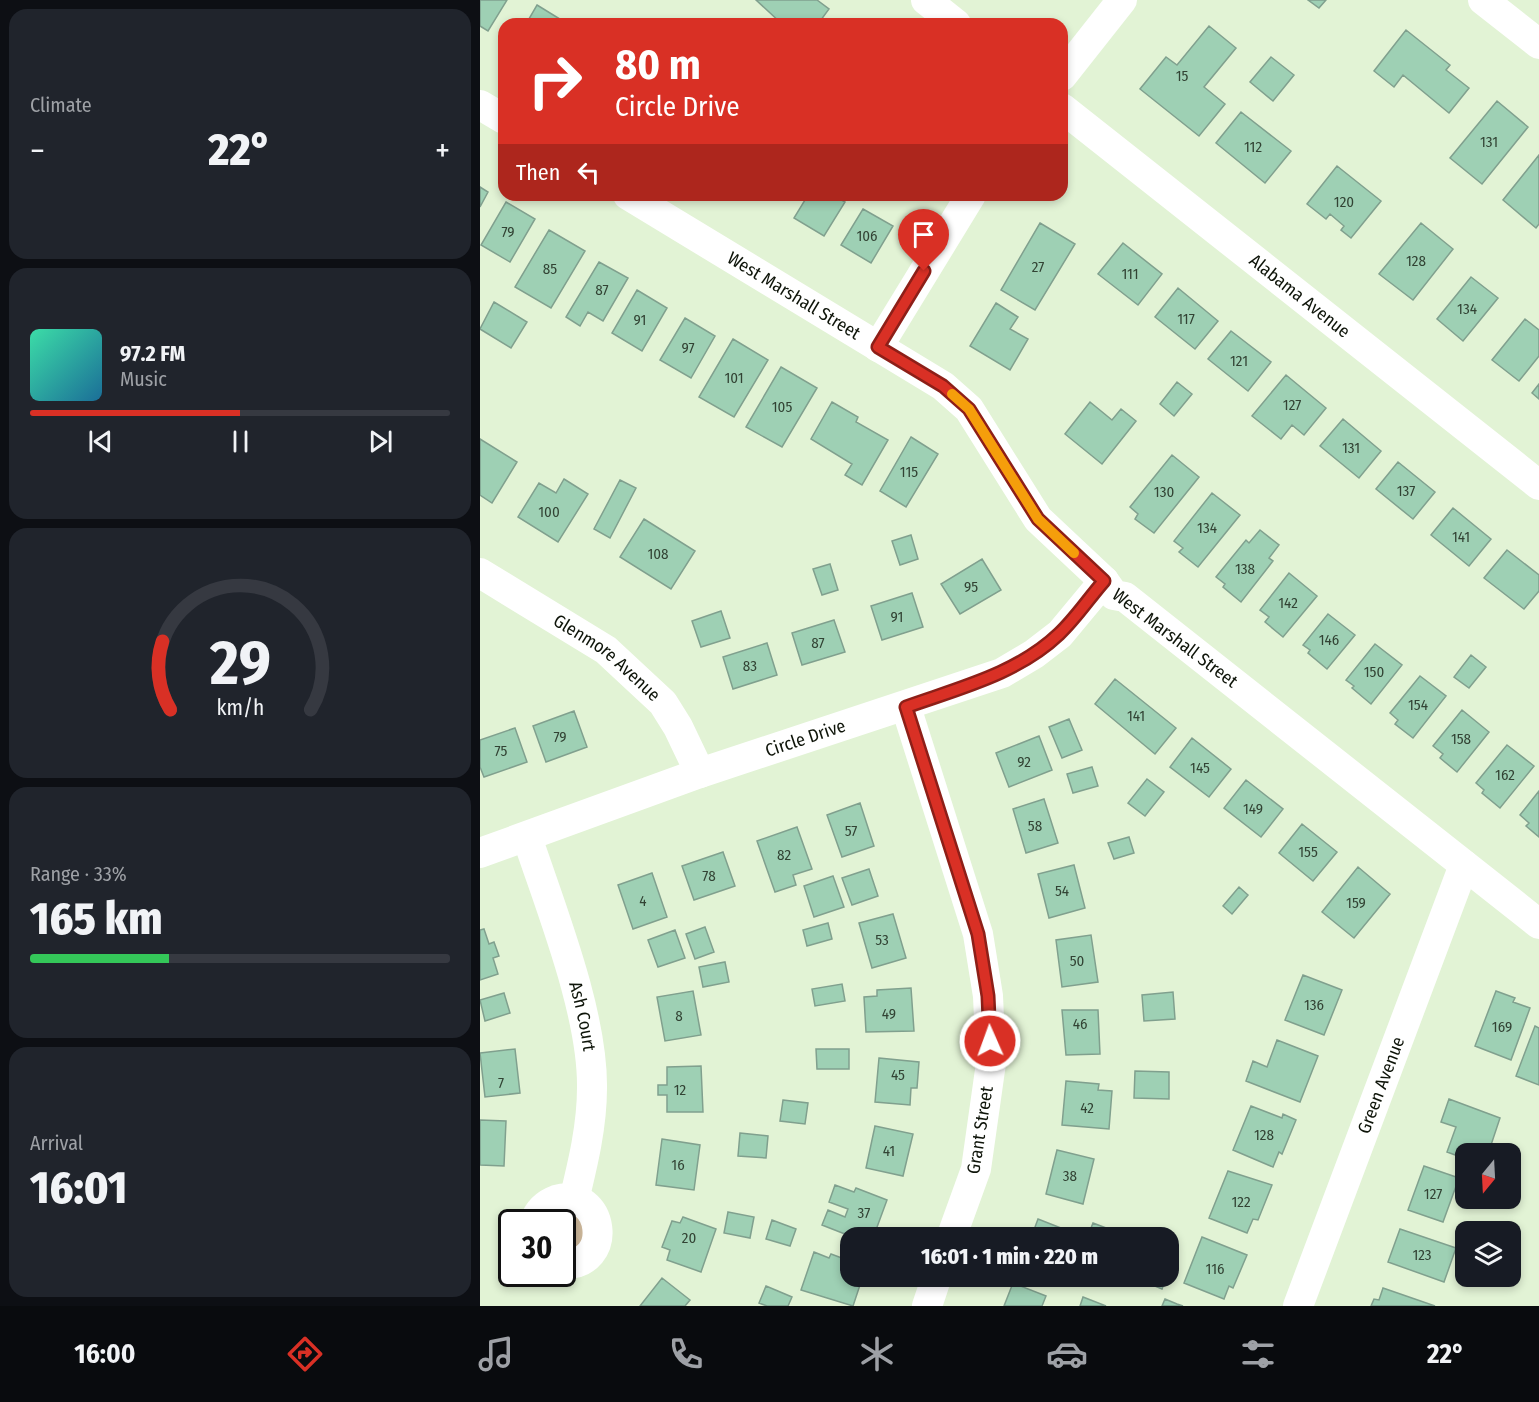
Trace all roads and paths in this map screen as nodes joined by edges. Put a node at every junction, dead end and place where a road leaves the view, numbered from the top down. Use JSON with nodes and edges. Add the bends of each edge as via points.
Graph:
{"nodes":[{"id":1,"x":926,"y":0,"type":"edge"},
{"id":2,"x":1122,"y":0,"type":"edge"},
{"id":3,"x":1483,"y":0,"type":"edge"},
{"id":4,"x":948,"y":18,"type":"edge"},
{"id":5,"x":1539,"y":44,"type":"edge"},
{"id":6,"x":1068,"y":68,"type":"edge"},
{"id":7,"x":480,"y":105,"type":"edge"},
{"id":8,"x":1068,"y":113,"type":"edge"},
{"id":9,"x":498,"y":116,"type":"edge"},
{"id":10,"x":638,"y":201,"type":"edge"},
{"id":11,"x":967,"y":201,"type":"edge"},
{"id":12,"x":878,"y":347,"type":"junction"},
{"id":13,"x":1539,"y":485,"type":"edge"},
{"id":14,"x":480,"y":573,"type":"edge"},
{"id":15,"x":1104,"y":581,"type":"junction"},
{"id":16,"x":906,"y":707,"type":"junction"},
{"id":17,"x":700,"y":773,"type":"junction"},
{"id":18,"x":527,"y":837,"type":"junction"},
{"id":19,"x":480,"y":852,"type":"edge"},
{"id":20,"x":1464,"y":865,"type":"junction"},
{"id":21,"x":1539,"y":924,"type":"edge"},
{"id":22,"x":574,"y":1200,"type":"junction"},
{"id":23,"x":542,"y":1209,"type":"edge"},
{"id":24,"x":955,"y":1227,"type":"edge"},
{"id":25,"x":576,"y":1262,"type":"edge"},
{"id":26,"x":933,"y":1287,"type":"edge"},
{"id":27,"x":927,"y":1306,"type":"edge"},
{"id":28,"x":1298,"y":1306,"type":"edge"}],
"edges":[{"from":1,"to":4,"type":"street"},
{"from":2,"to":6,"type":"street"},
{"from":3,"to":5,"type":"street"},
{"from":7,"to":9,"type":"street"},
{"from":8,"to":13,"type":"street","name":"Alabama Avenue"},
{"from":10,"to":12,"type":"street","name":"West Marshall Street"},
{"from":11,"to":12,"type":"street"},
{"from":12,"to":15,"type":"street","name":"West Marshall Street","via":[[943,386],[969,409],[1038,519]]},
{"from":14,"to":17,"type":"street","name":"Glenmore Avenue","via":[[606,650],[663,703]]},
{"from":15,"to":16,"type":"street","name":"Circle Drive","via":[[1060,634],[1034,654],[1002,673]]},
{"from":15,"to":20,"type":"street","name":"West Marshall Street","via":[[1114,595],[1125,597]]},
{"from":16,"to":17,"type":"street","name":"Circle Drive"},
{"from":16,"to":24,"type":"street","name":"Grant Street","via":[[978,934],[988,996],[991,1063],[976,1170]]},
{"from":17,"to":18,"type":"street","name":"Circle Drive"},
{"from":18,"to":19,"type":"street","name":"Circle Drive"},
{"from":18,"to":22,"type":"street","name":"Ash Court","via":[[584,1019],[592,1086],[588,1143]]},
{"from":20,"to":21,"type":"street","name":"West Marshall Street"},
{"from":20,"to":28,"type":"street","name":"Green Avenue"},
{"from":22,"to":23,"type":"street","via":[[563,1199]]},
{"from":22,"to":25,"type":"street","via":[[593,1213],[599,1234],[590,1255]]},
{"from":26,"to":27,"type":"street"}]}
